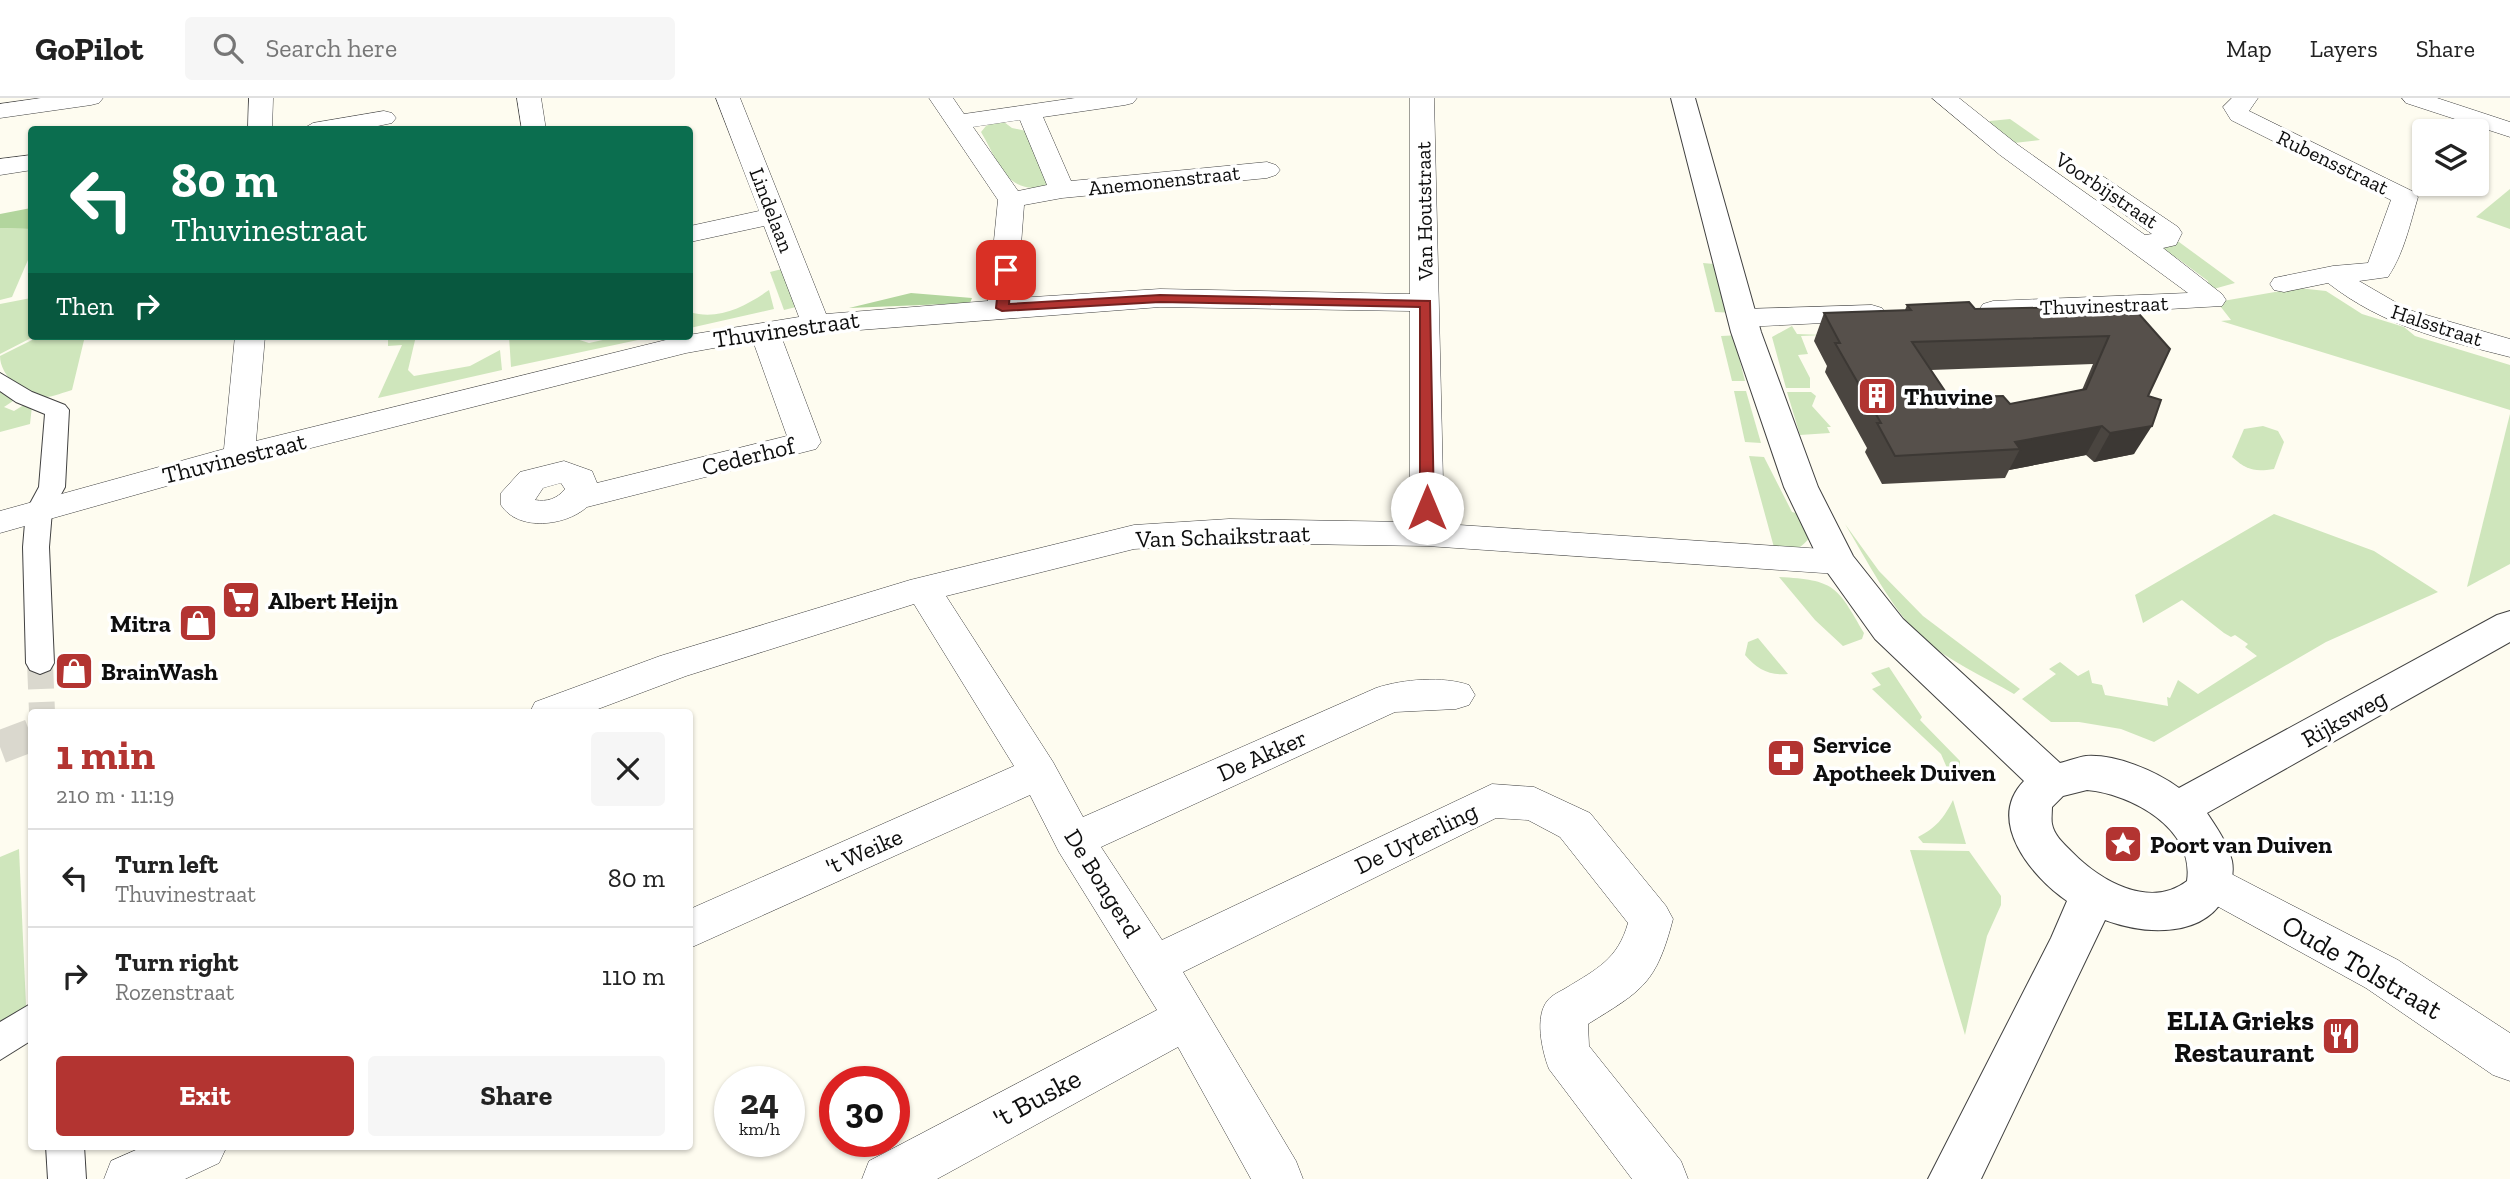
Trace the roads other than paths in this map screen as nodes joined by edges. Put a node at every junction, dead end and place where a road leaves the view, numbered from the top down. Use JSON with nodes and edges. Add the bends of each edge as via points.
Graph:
{"nodes":[{"id":1,"x":91,"y":98,"type":"edge"},
{"id":2,"x":261,"y":98,"type":"edge"},
{"id":3,"x":529,"y":98,"type":"edge"},
{"id":4,"x":728,"y":98,"type":"edge"},
{"id":5,"x":941,"y":98,"type":"edge"},
{"id":6,"x":1125,"y":98,"type":"edge"},
{"id":7,"x":1422,"y":98,"type":"edge"},
{"id":8,"x":1683,"y":98,"type":"edge"},
{"id":9,"x":1944,"y":98,"type":"edge"},
{"id":10,"x":2245,"y":98,"type":"edge"},
{"id":11,"x":2414,"y":98,"type":"edge"},
{"id":12,"x":1069,"y":101,"type":"edge"},
{"id":13,"x":1986,"y":109,"type":"edge"},
{"id":14,"x":1028,"y":110,"type":"junction"},
{"id":15,"x":0,"y":111,"type":"edge"},
{"id":16,"x":384,"y":118,"type":"dead end"},
{"id":17,"x":956,"y":122,"type":"junction"},
{"id":18,"x":260,"y":126,"type":"edge"},
{"id":19,"x":337,"y":126,"type":"edge"},
{"id":20,"x":533,"y":126,"type":"edge"},
{"id":21,"x":2510,"y":130,"type":"edge"},
{"id":22,"x":28,"y":163,"type":"edge"},
{"id":23,"x":0,"y":167,"type":"edge"},
{"id":24,"x":1267,"y":170,"type":"dead end"},
{"id":25,"x":1062,"y":190,"type":"junction"},
{"id":26,"x":1011,"y":200,"type":"junction"},
{"id":27,"x":774,"y":216,"type":"junction"},
{"id":28,"x":693,"y":232,"type":"edge"},
{"id":29,"x":2333,"y":274,"type":"junction"},
{"id":30,"x":2284,"y":284,"type":"dead end"},
{"id":31,"x":2211,"y":300,"type":"joint"},
{"id":32,"x":1426,"y":303,"type":"junction"},
{"id":33,"x":1002,"y":308,"type":"junction"},
{"id":34,"x":1963,"y":311,"type":"edge"},
{"id":35,"x":1894,"y":313,"type":"edge"},
{"id":36,"x":1744,"y":318,"type":"junction"},
{"id":37,"x":815,"y":323,"type":"junction"},
{"id":38,"x":764,"y":330,"type":"junction"},
{"id":39,"x":250,"y":340,"type":"edge"},
{"id":40,"x":2510,"y":348,"type":"edge"},
{"id":41,"x":0,"y":380,"type":"edge"},
{"id":42,"x":239,"y":456,"type":"junction"},
{"id":43,"x":576,"y":499,"type":"dead end"},
{"id":44,"x":38,"y":511,"type":"junction"},
{"id":45,"x":0,"y":523,"type":"edge"},
{"id":46,"x":1427,"y":534,"type":"junction"},
{"id":47,"x":1838,"y":562,"type":"junction"},
{"id":48,"x":923,"y":589,"type":"junction"},
{"id":49,"x":2510,"y":625,"type":"edge"},
{"id":50,"x":40,"y":663,"type":"tunnel mouth"},
{"id":51,"x":1456,"y":695,"type":"dead end"},
{"id":52,"x":557,"y":709,"type":"edge"},
{"id":53,"x":1039,"y":773,"type":"junction"},
{"id":54,"x":2050,"y":780,"type":"junction"},
{"id":55,"x":2178,"y":809,"type":"junction"},
{"id":56,"x":1074,"y":840,"type":"junction"},
{"id":57,"x":2210,"y":881,"type":"junction"},
{"id":58,"x":2092,"y":895,"type":"junction"},
{"id":59,"x":693,"y":928,"type":"edge"},
{"id":60,"x":1154,"y":965,"type":"junction"},
{"id":61,"x":1186,"y":1018,"type":"junction"},
{"id":62,"x":28,"y":1022,"type":"edge"},
{"id":63,"x":0,"y":1043,"type":"edge"},
{"id":64,"x":2510,"y":1059,"type":"edge"},
{"id":65,"x":65,"y":1150,"type":"edge"},
{"id":66,"x":193,"y":1150,"type":"edge"},
{"id":67,"x":67,"y":1179,"type":"edge"},
{"id":68,"x":129,"y":1179,"type":"edge"},
{"id":69,"x":887,"y":1179,"type":"edge"},
{"id":70,"x":1278,"y":1179,"type":"edge"},
{"id":71,"x":1663,"y":1179,"type":"edge"},
{"id":72,"x":1954,"y":1179,"type":"edge"}],
"edges":[{"from":1,"to":15,"type":"street"},
{"from":2,"to":18,"type":"street"},
{"from":3,"to":20,"type":"street"},
{"from":4,"to":27,"type":"street","name":"Lindelaan"},
{"from":5,"to":17,"type":"street"},
{"from":6,"to":12,"type":"street"},
{"from":7,"to":32,"type":"street","name":"Van Houtstraat"},
{"from":8,"to":36,"type":"street"},
{"from":9,"to":13,"type":"street","name":"Voorbijstraat"},
{"from":10,"to":29,"type":"street","name":"Rubensstraat","via":[[2235,107],[2239,116],[2404,197],[2378,271]]},
{"from":11,"to":21,"type":"street"},
{"from":12,"to":14,"type":"street"},
{"from":13,"to":31,"type":"street","name":"Voorbijstraat","via":[[2009,150],[2193,282]]},
{"from":14,"to":17,"type":"street"},
{"from":14,"to":25,"type":"street"},
{"from":16,"to":19,"type":"street"},
{"from":17,"to":26,"type":"street"},
{"from":22,"to":23,"type":"street"},
{"from":24,"to":25,"type":"street","name":"Anemonenstraat"},
{"from":25,"to":26,"type":"street","name":"Anemonenstraat"},
{"from":26,"to":33,"type":"street"},
{"from":27,"to":28,"type":"street"},
{"from":27,"to":37,"type":"street","name":"Lindelaan"},
{"from":29,"to":30,"type":"street","name":"Rubensstraat"},
{"from":29,"to":40,"type":"street","name":"Halsstraat","via":[[2399,316]]},
{"from":31,"to":34,"type":"street","name":"Thuvinestraat"},
{"from":32,"to":33,"type":"street","name":"Thuvinestraat","via":[[1160,298]]},
{"from":32,"to":46,"type":"street","name":"Van Houtstraat"},
{"from":33,"to":37,"type":"street","name":"Thuvinestraat"},
{"from":35,"to":36,"type":"street"},
{"from":36,"to":47,"type":"street","via":[[1801,487]]},
{"from":37,"to":38,"type":"street","name":"Thuvinestraat"},
{"from":38,"to":42,"type":"street","name":"Thuvinestraat","via":[[685,344]]},
{"from":38,"to":43,"type":"street","name":"Cederhof","via":[[805,442]]},
{"from":39,"to":42,"type":"street"},
{"from":41,"to":44,"type":"street","via":[[24,397],[57,410],[52,487]]},
{"from":42,"to":44,"type":"street","name":"Thuvinestraat"},
{"from":44,"to":45,"type":"street","name":"Thuvinestraat"},
{"from":44,"to":50,"type":"street"},
{"from":46,"to":47,"type":"street","name":"Van Schaikstraat"},
{"from":46,"to":48,"type":"street","name":"Van Schaikstraat","via":[[1229,531],[1134,537]]},
{"from":47,"to":54,"type":"street","via":[[1889,629]]},
{"from":48,"to":52,"type":"street","name":"Van Schaikstraat","via":[[673,666]]},
{"from":48,"to":53,"type":"street","name":"De Bongerd"},
{"from":49,"to":55,"type":"street","name":"Rijksweg"},
{"from":51,"to":56,"type":"street","name":"De Akker","via":[[1390,698]]},
{"from":53,"to":56,"type":"street","name":"De Bongerd"},
{"from":53,"to":59,"type":"street","name":"'t Weike"},
{"from":54,"to":55,"type":"street","via":[[2087,772],[2106,775],[2142,786]]},
{"from":54,"to":58,"type":"street","via":[[2036,793],[2029,811],[2031,829],[2050,863]]},
{"from":55,"to":57,"type":"street","via":[[2208,850]]},
{"from":56,"to":60,"type":"street","name":"De Bongerd"},
{"from":57,"to":58,"type":"street","via":[[2202,897],[2162,912],[2122,908]]},
{"from":57,"to":64,"type":"street","name":"Oude Tolstraat","via":[[2382,974]]},
{"from":58,"to":72,"type":"street"},
{"from":60,"to":61,"type":"street","name":"De Bongerd"},
{"from":60,"to":71,"type":"street","name":"De Uyterling","via":[[1492,801],[1534,804],[1575,825],[1650,919],[1641,956],[1616,982],[1564,1014],[1566,1053]]},
{"from":61,"to":69,"type":"street","name":"'t Buske"},
{"from":61,"to":70,"type":"street","name":"De Bongerd"},
{"from":62,"to":63,"type":"street"},
{"from":65,"to":67,"type":"street"},
{"from":66,"to":68,"type":"street"}]}
